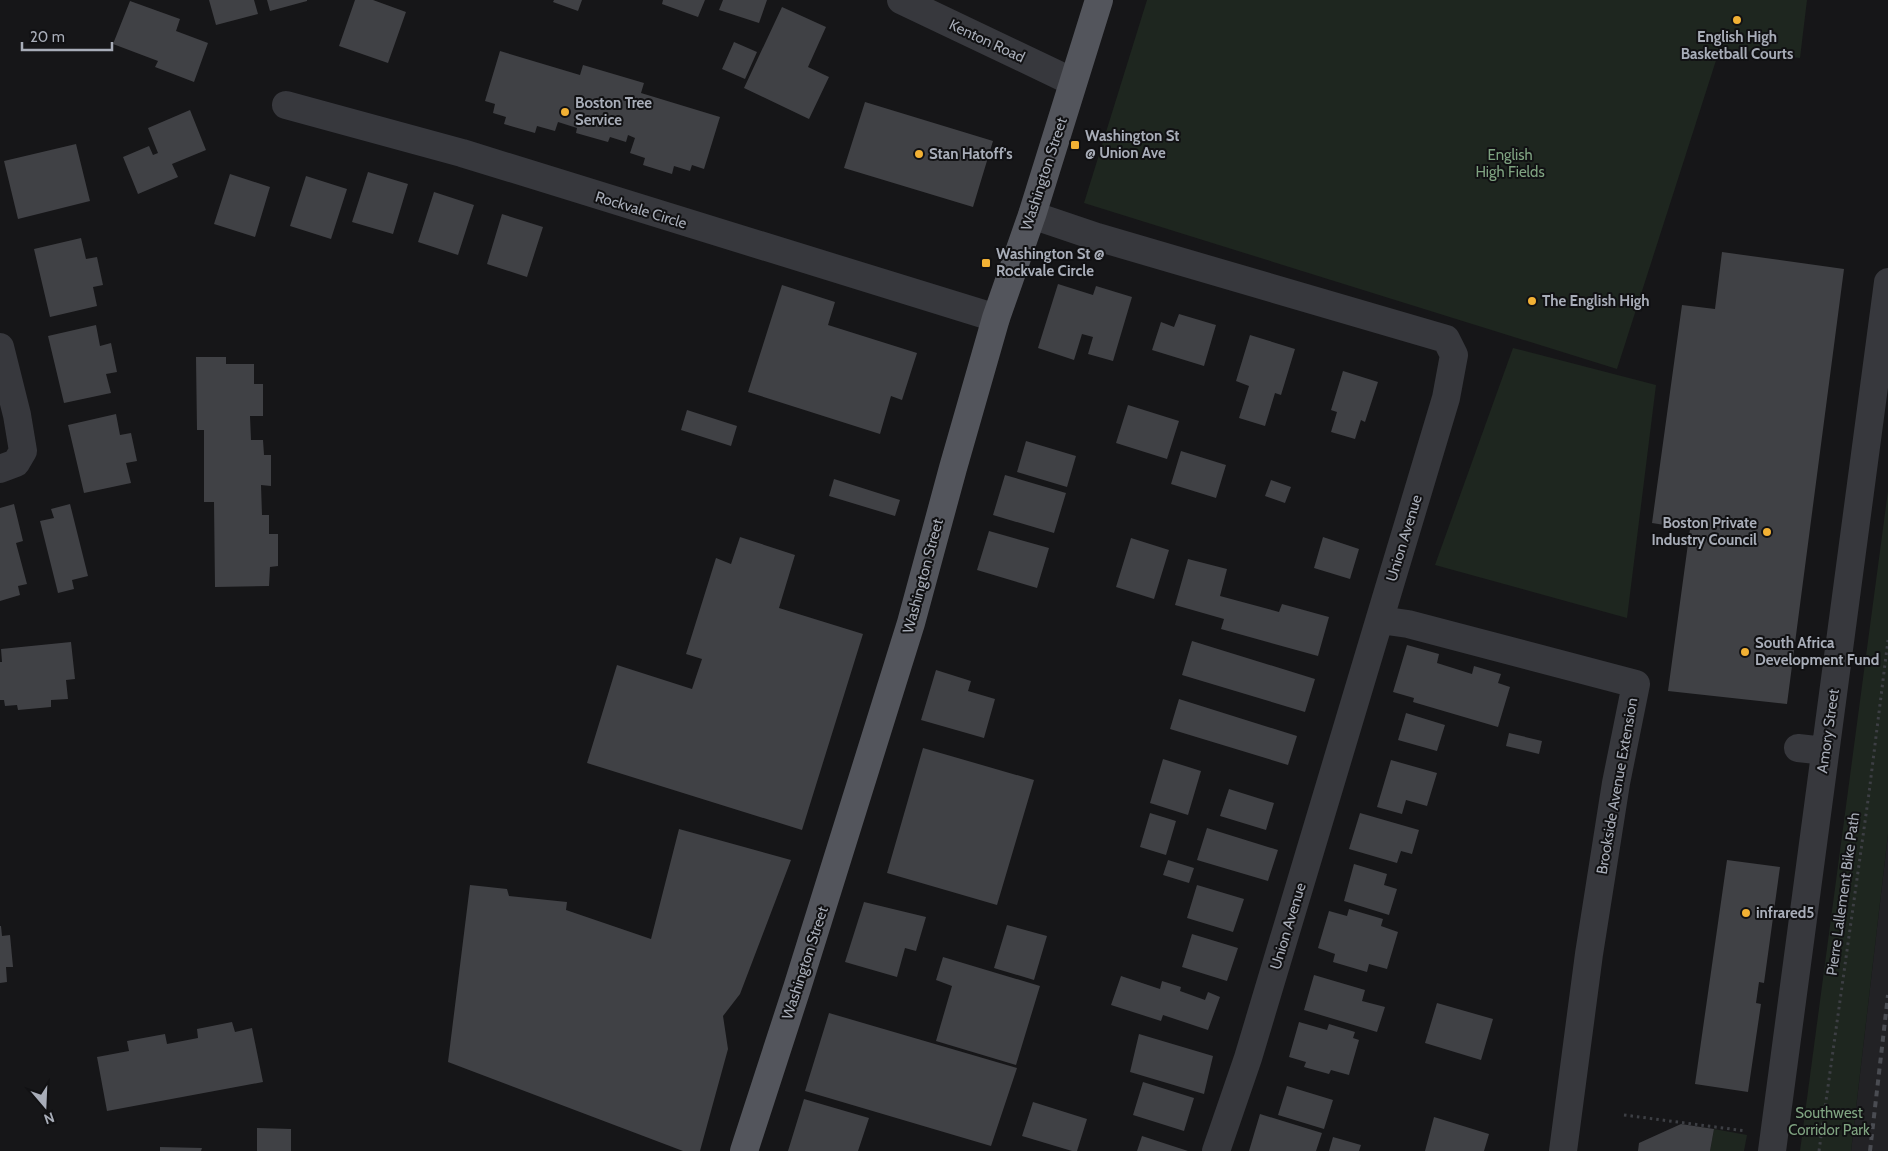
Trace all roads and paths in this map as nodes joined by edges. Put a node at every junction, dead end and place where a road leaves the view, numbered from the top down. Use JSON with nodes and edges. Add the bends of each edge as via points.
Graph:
{"nodes":[{"id":1,"x":901,"y":0,"type":"edge"},
{"id":2,"x":1099,"y":0,"type":"edge"},
{"id":3,"x":1073,"y":82,"type":"junction"},
{"id":4,"x":286,"y":105,"type":"dead end"},
{"id":5,"x":1032,"y":215,"type":"junction"},
{"id":6,"x":1888,"y":282,"type":"edge"},
{"id":7,"x":996,"y":318,"type":"junction"},
{"id":8,"x":0,"y":347,"type":"edge"},
{"id":9,"x":0,"y":469,"type":"edge"},
{"id":10,"x":1380,"y":620,"type":"junction"},
{"id":11,"x":1888,"y":640,"type":"edge"},
{"id":12,"x":1798,"y":748,"type":"dead end"},
{"id":13,"x":1825,"y":751,"type":"junction"},
{"id":14,"x":1624,"y":1115,"type":"dead end"},
{"id":15,"x":1722,"y":1127,"type":"dead end"},
{"id":16,"x":744,"y":1151,"type":"edge"},
{"id":17,"x":1216,"y":1151,"type":"edge"},
{"id":18,"x":1563,"y":1151,"type":"edge"},
{"id":19,"x":1772,"y":1151,"type":"edge"},
{"id":20,"x":1819,"y":1151,"type":"edge"}],
"edges":[{"from":1,"to":3,"type":"street","name":"Kenton Road"},
{"from":2,"to":3,"type":"main road","name":"Washington Street"},
{"from":3,"to":5,"type":"main road","name":"Washington Street"},
{"from":4,"to":7,"type":"street","name":"Rockvale Circle","via":[[462,153]]},
{"from":5,"to":7,"type":"main road","name":"Washington Street"},
{"from":5,"to":10,"type":"street","name":"Union Avenue","via":[[1446,339],[1454,356],[1446,398]]},
{"from":6,"to":13,"type":"street","name":"Amory Street"},
{"from":7,"to":16,"type":"main road","name":"Washington Street","via":[[909,632]]},
{"from":8,"to":9,"type":"street","via":[[23,451],[16,463]]},
{"from":10,"to":17,"type":"street","name":"Union Avenue","via":[[1248,1058]]},
{"from":10,"to":18,"type":"street","name":"Brookside Avenue Extension","via":[[1408,624],[1636,684],[1588,954]]},
{"from":11,"to":20,"type":"path","name":"Pierre Lallement Bike Path"},
{"from":12,"to":13,"type":"street"},
{"from":13,"to":19,"type":"street","name":"Amory Street"},
{"from":14,"to":15,"type":"path"}]}
